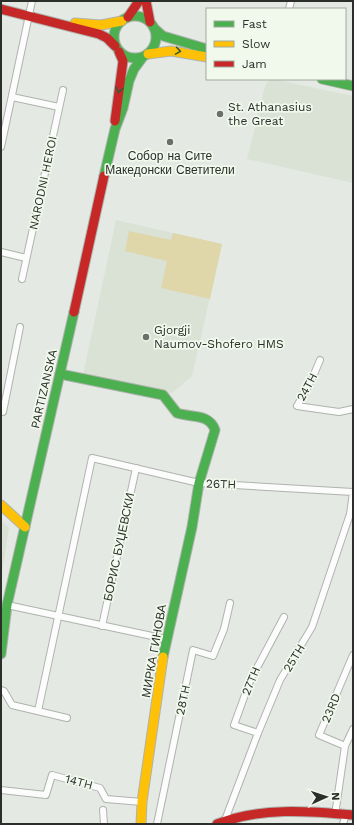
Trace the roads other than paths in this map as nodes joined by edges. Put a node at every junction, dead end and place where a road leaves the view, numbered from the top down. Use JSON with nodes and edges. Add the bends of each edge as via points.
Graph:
{"nodes":[{"id":1,"x":32,"y":1,"type":"edge"},
{"id":2,"x":139,"y":1,"type":"edge"},
{"id":3,"x":146,"y":1,"type":"edge"},
{"id":4,"x":1,"y":9,"type":"edge"},
{"id":5,"x":29,"y":15,"type":"junction"},
{"id":6,"x":125,"y":19,"type":"junction"},
{"id":7,"x":152,"y":25,"type":"junction"},
{"id":8,"x":117,"y":49,"type":"junction"},
{"id":9,"x":206,"y":49,"type":"edge"},
{"id":10,"x":145,"y":56,"type":"junction"},
{"id":11,"x":206,"y":57,"type":"edge"},
{"id":12,"x":326,"y":80,"type":"edge"},
{"id":13,"x":353,"y":86,"type":"edge"},
{"id":14,"x":63,"y":90,"type":"dead end"},
{"id":15,"x":12,"y":96,"type":"junction"},
{"id":16,"x":59,"y":107,"type":"junction"},
{"id":17,"x":115,"y":129,"type":"junction"},
{"id":18,"x":1,"y":147,"type":"edge"},
{"id":19,"x":1,"y":252,"type":"edge"},
{"id":20,"x":26,"y":258,"type":"junction"},
{"id":21,"x":22,"y":279,"type":"dead end"},
{"id":22,"x":20,"y":327,"type":"dead end"},
{"id":23,"x":320,"y":360,"type":"dead end"},
{"id":24,"x":60,"y":374,"type":"junction"},
{"id":25,"x":353,"y":409,"type":"edge"},
{"id":26,"x":1,"y":412,"type":"edge"},
{"id":27,"x":136,"y":468,"type":"junction"},
{"id":28,"x":199,"y":483,"type":"junction"},
{"id":29,"x":353,"y":492,"type":"edge"},
{"id":30,"x":1,"y":505,"type":"edge"},
{"id":31,"x":25,"y":527,"type":"junction"},
{"id":32,"x":230,"y":602,"type":"dead end"},
{"id":33,"x":8,"y":605,"type":"junction"},
{"id":34,"x":58,"y":617,"type":"junction"},
{"id":35,"x":284,"y":617,"type":"dead end"},
{"id":36,"x":102,"y":626,"type":"junction"},
{"id":37,"x":166,"y":639,"type":"junction"},
{"id":38,"x":1,"y":654,"type":"edge"},
{"id":39,"x":353,"y":656,"type":"edge"},
{"id":40,"x":1,"y":690,"type":"edge"},
{"id":41,"x":38,"y":711,"type":"junction"},
{"id":42,"x":67,"y":718,"type":"dead end"},
{"id":43,"x":353,"y":729,"type":"edge"},
{"id":44,"x":258,"y":733,"type":"junction"},
{"id":45,"x":345,"y":746,"type":"junction"},
{"id":46,"x":1,"y":790,"type":"edge"},
{"id":47,"x":142,"y":802,"type":"junction"},
{"id":48,"x":103,"y":810,"type":"dead end"},
{"id":49,"x":335,"y":815,"type":"junction"},
{"id":50,"x":350,"y":815,"type":"edge"},
{"id":51,"x":221,"y":822,"type":"edge"},
{"id":52,"x":104,"y":824,"type":"edge"},
{"id":53,"x":141,"y":824,"type":"edge"},
{"id":54,"x":157,"y":824,"type":"edge"},
{"id":55,"x":343,"y":824,"type":"edge"}],
"edges":[{"from":1,"to":5,"type":"street"},
{"from":2,"to":6,"type":"street"},
{"from":3,"to":7,"type":"street"},
{"from":4,"to":5,"type":"street"},
{"from":5,"to":6,"type":"street","via":[[44,15],[92,26],[113,24]]},
{"from":5,"to":8,"type":"street","via":[[99,34],[107,38]]},
{"from":5,"to":15,"type":"street"},
{"from":6,"to":7,"type":"street","via":[[140,16]]},
{"from":6,"to":8,"type":"street","via":[[114,32]]},
{"from":7,"to":9,"type":"street","via":[[163,36]]},
{"from":7,"to":10,"type":"street","via":[[156,42]]},
{"from":8,"to":10,"type":"street","via":[[130,58]]},
{"from":8,"to":17,"type":"street","name":"PARTIZANSKA","one_way":true,"via":[[123,61]]},
{"from":10,"to":11,"type":"street","one_way":true,"via":[[161,50],[174,49]]},
{"from":10,"to":17,"type":"street","name":"PARTIZANSKA","via":[[136,64],[131,75]]},
{"from":12,"to":13,"type":"street"},
{"from":14,"to":16,"type":"street","name":"NARODNI HEROI"},
{"from":15,"to":16,"type":"street"},
{"from":15,"to":18,"type":"street"},
{"from":16,"to":20,"type":"street","name":"NARODNI HEROI"},
{"from":17,"to":24,"type":"street","name":"PARTIZANSKA"},
{"from":19,"to":20,"type":"street"},
{"from":20,"to":21,"type":"street","name":"NARODNI HEROI"},
{"from":22,"to":26,"type":"street"},
{"from":23,"to":25,"type":"street","name":"24TH","via":[[297,406],[339,412]]},
{"from":24,"to":28,"type":"street","name":"МИРКА ГИНОВА","via":[[163,395],[177,412],[210,419],[215,430]]},
{"from":24,"to":31,"type":"street","name":"PARTIZANSKA"},
{"from":27,"to":28,"type":"street","name":"26TH"},
{"from":27,"to":34,"type":"street","name":"26TH","via":[[92,458]]},
{"from":27,"to":36,"type":"street","name":"БОРИС БУЏЕВСКИ"},
{"from":28,"to":29,"type":"street","name":"26TH"},
{"from":28,"to":37,"type":"street","name":"МИРКА ГИНОВА","via":[[192,527]]},
{"from":29,"to":44,"type":"street","name":"25TH","via":[[350,514],[312,627],[280,680]]},
{"from":30,"to":31,"type":"street"},
{"from":31,"to":33,"type":"street","name":"PARTIZANSKA"},
{"from":32,"to":54,"type":"street","name":"28TH","via":[[224,629],[212,656],[194,650]]},
{"from":33,"to":34,"type":"street"},
{"from":33,"to":38,"type":"street","name":"PARTIZANSKA"},
{"from":34,"to":36,"type":"street"},
{"from":34,"to":41,"type":"street"},
{"from":35,"to":44,"type":"street","name":"27TH","via":[[250,681],[234,724]]},
{"from":36,"to":37,"type":"street"},
{"from":37,"to":47,"type":"street","name":"МИРКА ГИНОВА"},
{"from":39,"to":45,"type":"street","name":"23RD","via":[[319,736]]},
{"from":40,"to":41,"type":"street","via":[[12,705]]},
{"from":41,"to":42,"type":"street"},
{"from":43,"to":45,"type":"street"},
{"from":44,"to":51,"type":"street","name":"25TH"},
{"from":45,"to":49,"type":"street"},
{"from":46,"to":47,"type":"street","name":"14TH","via":[[46,795],[52,775],[100,788],[106,799]]},
{"from":47,"to":53,"type":"street","name":"МИРКА ГИНОВА"},
{"from":48,"to":52,"type":"street"},
{"from":49,"to":50,"type":"street"},
{"from":49,"to":51,"type":"street","via":[[275,810],[244,814]]},
{"from":50,"to":55,"type":"street"}]}
